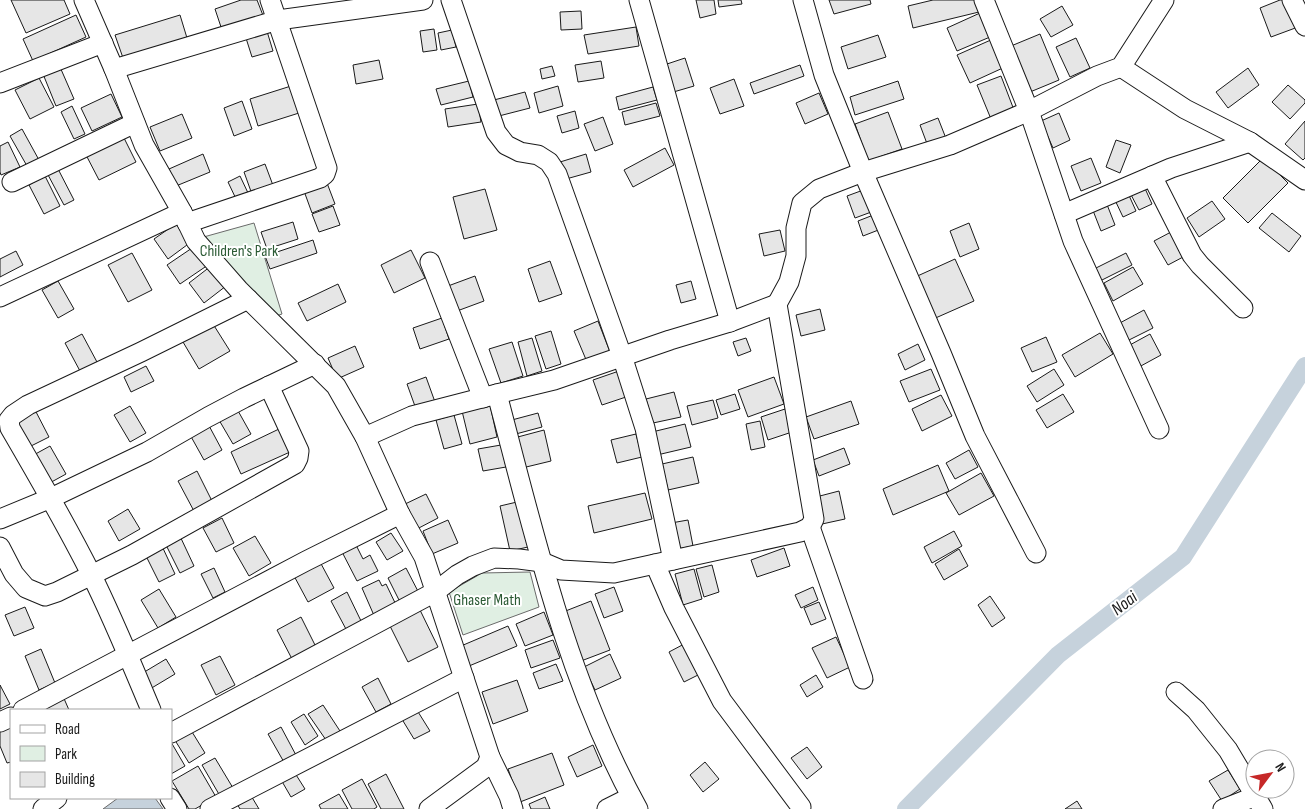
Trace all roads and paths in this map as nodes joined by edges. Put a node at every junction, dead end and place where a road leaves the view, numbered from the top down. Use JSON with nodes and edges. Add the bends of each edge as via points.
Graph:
{"nodes":[{"id":1,"x":84,"y":0,"type":"edge"},
{"id":2,"x":270,"y":0,"type":"edge"},
{"id":3,"x":424,"y":0,"type":"edge"},
{"id":4,"x":450,"y":0,"type":"edge"},
{"id":5,"x":639,"y":0,"type":"edge"},
{"id":6,"x":803,"y":0,"type":"edge"},
{"id":7,"x":984,"y":0,"type":"edge"},
{"id":8,"x":1164,"y":0,"type":"edge"},
{"id":9,"x":1292,"y":0,"type":"edge"},
{"id":10,"x":278,"y":20,"type":"junction"},
{"id":11,"x":1305,"y":26,"type":"edge"},
{"id":12,"x":103,"y":44,"type":"junction"},
{"id":13,"x":1121,"y":67,"type":"junction"},
{"id":14,"x":114,"y":68,"type":"junction"},
{"id":15,"x":0,"y":83,"type":"edge"},
{"id":16,"x":1029,"y":111,"type":"junction"},
{"id":17,"x":135,"y":123,"type":"junction"},
{"id":18,"x":1250,"y":142,"type":"junction"},
{"id":19,"x":863,"y":172,"type":"junction"},
{"id":20,"x":1152,"y":176,"type":"junction"},
{"id":21,"x":1305,"y":180,"type":"edge"},
{"id":22,"x":12,"y":182,"type":"dead end"},
{"id":23,"x":1064,"y":214,"type":"junction"},
{"id":24,"x":184,"y":217,"type":"junction"},
{"id":25,"x":430,"y":262,"type":"dead end"},
{"id":26,"x":1,"y":295,"type":"edge"},
{"id":27,"x":248,"y":299,"type":"junction"},
{"id":28,"x":777,"y":304,"type":"junction"},
{"id":29,"x":1242,"y":308,"type":"dead end"},
{"id":30,"x":730,"y":322,"type":"junction"},
{"id":31,"x":622,"y":356,"type":"junction"},
{"id":32,"x":315,"y":364,"type":"junction"},
{"id":33,"x":269,"y":386,"type":"junction"},
{"id":34,"x":490,"y":396,"type":"junction"},
{"id":35,"x":1159,"y":428,"type":"dead end"},
{"id":36,"x":365,"y":437,"type":"junction"},
{"id":37,"x":51,"y":498,"type":"junction"},
{"id":38,"x":400,"y":514,"type":"junction"},
{"id":39,"x":0,"y":519,"type":"edge"},
{"id":40,"x":810,"y":527,"type":"junction"},
{"id":41,"x":0,"y":547,"type":"edge"},
{"id":42,"x":1036,"y":553,"type":"dead end"},
{"id":43,"x":542,"y":562,"type":"junction"},
{"id":44,"x":664,"y":562,"type":"junction"},
{"id":45,"x":92,"y":575,"type":"junction"},
{"id":46,"x":435,"y":592,"type":"junction"},
{"id":47,"x":128,"y":655,"type":"junction"},
{"id":48,"x":464,"y":678,"type":"junction"},
{"id":49,"x":862,"y":679,"type":"dead end"},
{"id":50,"x":1176,"y":692,"type":"dead end"},
{"id":51,"x":25,"y":709,"type":"edge"},
{"id":52,"x":151,"y":709,"type":"edge"},
{"id":53,"x":172,"y":732,"type":"edge"},
{"id":54,"x":490,"y":757,"type":"junction"},
{"id":55,"x":56,"y":799,"type":"edge"},
{"id":56,"x":635,"y":803,"type":"edge"},
{"id":57,"x":1260,"y":803,"type":"edge"},
{"id":58,"x":801,"y":807,"type":"dead end"},
{"id":59,"x":43,"y":809,"type":"edge"},
{"id":60,"x":210,"y":809,"type":"edge"},
{"id":61,"x":429,"y":809,"type":"edge"},
{"id":62,"x":513,"y":809,"type":"edge"},
{"id":63,"x":607,"y":809,"type":"edge"},
{"id":64,"x":1223,"y":809,"type":"edge"}],
"edges":[{"from":1,"to":12,"type":"street"},
{"from":2,"to":10,"type":"street"},
{"from":3,"to":10,"type":"street"},
{"from":4,"to":31,"type":"street","via":[[496,132],[506,145],[520,152],[538,155],[549,162],[558,174]]},
{"from":5,"to":30,"type":"street"},
{"from":6,"to":19,"type":"street","via":[[824,75]]},
{"from":7,"to":16,"type":"street"},
{"from":8,"to":13,"type":"street"},
{"from":9,"to":11,"type":"street"},
{"from":10,"to":14,"type":"street"},
{"from":10,"to":24,"type":"street","via":[[327,168],[325,174]]},
{"from":12,"to":14,"type":"street"},
{"from":12,"to":15,"type":"street"},
{"from":13,"to":16,"type":"street","via":[[1096,76]]},
{"from":13,"to":18,"type":"street","via":[[1185,109]]},
{"from":14,"to":17,"type":"street"},
{"from":16,"to":19,"type":"street","via":[[950,145]]},
{"from":16,"to":23,"type":"street"},
{"from":17,"to":22,"type":"street"},
{"from":17,"to":24,"type":"street"},
{"from":18,"to":20,"type":"street"},
{"from":18,"to":21,"type":"street"},
{"from":19,"to":28,"type":"street","via":[[819,189],[802,203],[790,282]]},
{"from":19,"to":42,"type":"street","via":[[975,436]]},
{"from":20,"to":23,"type":"street"},
{"from":20,"to":29,"type":"street","via":[[1192,255]]},
{"from":23,"to":35,"type":"street","via":[[1073,241]]},
{"from":24,"to":26,"type":"street"},
{"from":24,"to":27,"type":"street","via":[[196,241]]},
{"from":25,"to":34,"type":"street"},
{"from":27,"to":32,"type":"street"},
{"from":27,"to":37,"type":"street","via":[[13,415],[9,420],[10,428]]},
{"from":28,"to":30,"type":"street"},
{"from":28,"to":40,"type":"street","via":[[814,519]]},
{"from":30,"to":31,"type":"street"},
{"from":31,"to":34,"type":"street","via":[[554,380]]},
{"from":31,"to":44,"type":"street","via":[[645,428]]},
{"from":32,"to":33,"type":"street"},
{"from":32,"to":36,"type":"street","via":[[336,386]]},
{"from":33,"to":37,"type":"street","via":[[147,452]]},
{"from":33,"to":45,"type":"street","via":[[298,451],[294,464]]},
{"from":34,"to":36,"type":"street","via":[[412,416]]},
{"from":34,"to":43,"type":"street"},
{"from":36,"to":38,"type":"street"},
{"from":37,"to":39,"type":"street"},
{"from":37,"to":45,"type":"street"},
{"from":38,"to":46,"type":"street","via":[[424,557]]},
{"from":38,"to":47,"type":"street"},
{"from":40,"to":44,"type":"street","via":[[800,532]]},
{"from":40,"to":49,"type":"street"},
{"from":41,"to":45,"type":"street","via":[[14,574],[26,588],[45,596]]},
{"from":43,"to":44,"type":"street","via":[[561,570],[614,573]]},
{"from":43,"to":46,"type":"street","via":[[494,558],[457,575]]},
{"from":43,"to":56,"type":"street","via":[[594,717]]},
{"from":44,"to":58,"type":"street","via":[[674,608],[722,701]]},
{"from":45,"to":47,"type":"street"},
{"from":46,"to":48,"type":"street"},
{"from":46,"to":53,"type":"street"},
{"from":47,"to":51,"type":"street"},
{"from":47,"to":52,"type":"street"},
{"from":48,"to":54,"type":"street"},
{"from":48,"to":60,"type":"street"},
{"from":50,"to":57,"type":"street","via":[[1196,710],[1228,750]]},
{"from":54,"to":61,"type":"street","via":[[486,768]]},
{"from":54,"to":62,"type":"street","via":[[510,796]]},
{"from":55,"to":59,"type":"street"},
{"from":56,"to":63,"type":"street"},
{"from":57,"to":64,"type":"street"}]}
